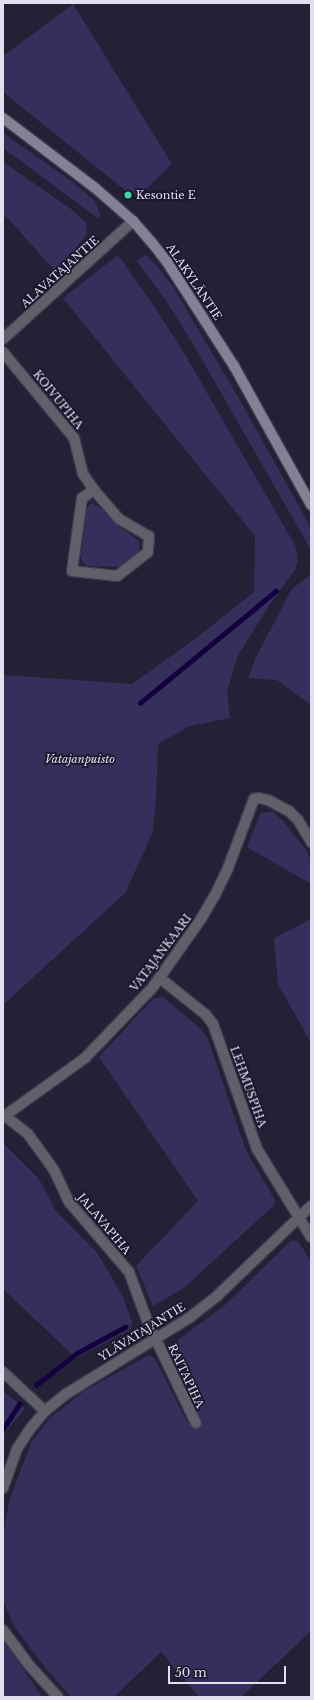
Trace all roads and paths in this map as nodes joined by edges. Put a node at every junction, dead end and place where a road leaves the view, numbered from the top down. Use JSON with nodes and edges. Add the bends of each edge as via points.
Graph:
{"nodes":[{"id":1,"x":3,"y":118,"type":"edge"},
{"id":2,"x":133,"y":221,"type":"junction"},
{"id":3,"x":3,"y":340,"type":"edge"},
{"id":4,"x":3,"y":352,"type":"edge"},
{"id":5,"x":94,"y":490,"type":"junction"},
{"id":6,"x":311,"y":505,"type":"edge"},
{"id":7,"x":311,"y":842,"type":"edge"},
{"id":8,"x":160,"y":978,"type":"junction"},
{"id":9,"x":4,"y":1117,"type":"edge"},
{"id":10,"x":311,"y":1206,"type":"edge"},
{"id":11,"x":299,"y":1217,"type":"junction"},
{"id":12,"x":311,"y":1237,"type":"edge"},
{"id":13,"x":156,"y":1339,"type":"junction"},
{"id":14,"x":3,"y":1372,"type":"edge"},
{"id":15,"x":45,"y":1411,"type":"junction"},
{"id":16,"x":196,"y":1423,"type":"dead end"},
{"id":17,"x":3,"y":1488,"type":"edge"},
{"id":18,"x":3,"y":1630,"type":"edge"},
{"id":19,"x":58,"y":1697,"type":"edge"}],
"edges":[{"from":1,"to":2,"type":"street","name":"ALAKYLÄNTIE","via":[[94,187]]},
{"from":2,"to":3,"type":"street","name":"ALAVATAJANTIE"},
{"from":2,"to":6,"type":"street","name":"ALAKYLÄNTIE","via":[[167,262],[201,313],[238,373]]},
{"from":4,"to":5,"type":"street","name":"KOIVUPIHA","via":[[74,438],[83,474]]},
{"from":5,"to":5,"type":"street","name":"KOIVUPIHA","via":[[119,519],[149,536],[148,552],[117,576],[72,571],[82,498]]},
{"from":7,"to":8,"type":"street","name":"VATAJANKAARI","via":[[298,820],[289,811],[268,800],[254,799],[215,895]]},
{"from":8,"to":9,"type":"street","name":"VATAJANKAARI","via":[[85,1058]]},
{"from":8,"to":11,"type":"street","name":"LEHMUSPIHA","via":[[206,1015],[213,1024],[257,1149]]},
{"from":9,"to":13,"type":"street","name":"JALAVAPIHA","via":[[28,1134],[54,1170],[69,1202],[129,1272]]},
{"from":10,"to":11,"type":"street","name":"YLÄVATAJANTIE"},
{"from":11,"to":12,"type":"street","name":"LEHMUSPIHA"},
{"from":11,"to":13,"type":"street","name":"YLÄVATAJANTIE","via":[[217,1296]]},
{"from":13,"to":15,"type":"street","name":"YLÄVATAJANTIE","via":[[66,1394]]},
{"from":13,"to":16,"type":"street","name":"RAITAPIHA"},
{"from":14,"to":15,"type":"street"},
{"from":15,"to":17,"type":"street","name":"YLÄVATAJANTIE","via":[[17,1449]]},
{"from":18,"to":19,"type":"street","via":[[29,1665]]}]}
